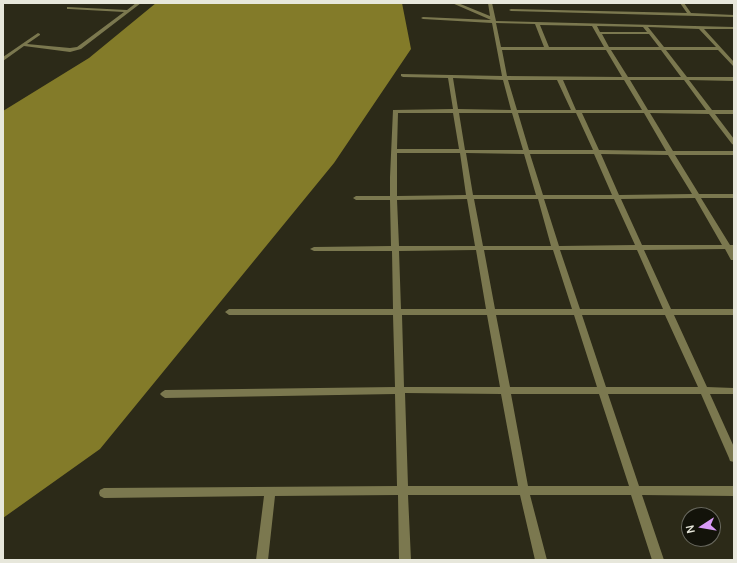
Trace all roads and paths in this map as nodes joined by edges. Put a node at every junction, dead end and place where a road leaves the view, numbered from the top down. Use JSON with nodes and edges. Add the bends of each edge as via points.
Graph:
{"nodes":[{"id":1,"x":139,"y":3,"type":"edge"},
{"id":2,"x":454,"y":3,"type":"edge"},
{"id":3,"x":490,"y":3,"type":"edge"},
{"id":4,"x":682,"y":3,"type":"edge"},
{"id":5,"x":68,"y":8,"type":"dead end"},
{"id":6,"x":511,"y":10,"type":"dead end"},
{"id":7,"x":128,"y":12,"type":"junction"},
{"id":8,"x":690,"y":15,"type":"junction"},
{"id":9,"x":734,"y":16,"type":"edge"},
{"id":10,"x":423,"y":18,"type":"dead end"},
{"id":11,"x":494,"y":21,"type":"junction"},
{"id":12,"x":537,"y":23,"type":"junction"},
{"id":13,"x":593,"y":24,"type":"junction"},
{"id":14,"x":645,"y":26,"type":"junction"},
{"id":15,"x":700,"y":27,"type":"junction"},
{"id":16,"x":734,"y":28,"type":"edge"},
{"id":17,"x":599,"y":33,"type":"junction"},
{"id":18,"x":651,"y":33,"type":"junction"},
{"id":19,"x":38,"y":34,"type":"dead end"},
{"id":20,"x":24,"y":45,"type":"junction"},
{"id":21,"x":500,"y":48,"type":"junction"},
{"id":22,"x":547,"y":48,"type":"junction"},
{"id":23,"x":608,"y":48,"type":"junction"},
{"id":24,"x":662,"y":49,"type":"junction"},
{"id":25,"x":720,"y":49,"type":"junction"},
{"id":26,"x":3,"y":59,"type":"edge"},
{"id":27,"x":734,"y":65,"type":"edge"},
{"id":28,"x":403,"y":75,"type":"dead end"},
{"id":29,"x":450,"y":76,"type":"junction"},
{"id":30,"x":505,"y":78,"type":"junction"},
{"id":31,"x":560,"y":78,"type":"junction"},
{"id":32,"x":626,"y":79,"type":"junction"},
{"id":33,"x":685,"y":79,"type":"junction"},
{"id":34,"x":734,"y":79,"type":"edge"},
{"id":35,"x":455,"y":111,"type":"junction"},
{"id":36,"x":514,"y":111,"type":"junction"},
{"id":37,"x":576,"y":111,"type":"junction"},
{"id":38,"x":646,"y":112,"type":"junction"},
{"id":39,"x":710,"y":112,"type":"junction"},
{"id":40,"x":734,"y":112,"type":"edge"},
{"id":41,"x":734,"y":143,"type":"edge"},
{"id":42,"x":394,"y":151,"type":"junction"},
{"id":43,"x":462,"y":152,"type":"junction"},
{"id":44,"x":527,"y":152,"type":"junction"},
{"id":45,"x":597,"y":152,"type":"junction"},
{"id":46,"x":671,"y":153,"type":"junction"},
{"id":47,"x":734,"y":153,"type":"edge"},
{"id":48,"x":697,"y":196,"type":"junction"},
{"id":49,"x":734,"y":196,"type":"edge"},
{"id":50,"x":470,"y":197,"type":"junction"},
{"id":51,"x":541,"y":197,"type":"junction"},
{"id":52,"x":617,"y":197,"type":"junction"},
{"id":53,"x":356,"y":198,"type":"dead end"},
{"id":54,"x":394,"y":198,"type":"junction"},
{"id":55,"x":731,"y":247,"type":"edge"},
{"id":56,"x":396,"y":248,"type":"junction"},
{"id":57,"x":479,"y":248,"type":"junction"},
{"id":58,"x":556,"y":248,"type":"junction"},
{"id":59,"x":639,"y":248,"type":"junction"},
{"id":60,"x":314,"y":249,"type":"dead end"},
{"id":61,"x":734,"y":258,"type":"edge"},
{"id":62,"x":229,"y":312,"type":"dead end"},
{"id":63,"x":398,"y":312,"type":"junction"},
{"id":64,"x":491,"y":312,"type":"junction"},
{"id":65,"x":577,"y":312,"type":"junction"},
{"id":66,"x":668,"y":312,"type":"junction"},
{"id":67,"x":734,"y":312,"type":"edge"},
{"id":68,"x":401,"y":390,"type":"junction"},
{"id":69,"x":505,"y":390,"type":"junction"},
{"id":70,"x":603,"y":390,"type":"junction"},
{"id":71,"x":704,"y":391,"type":"junction"},
{"id":72,"x":734,"y":391,"type":"edge"},
{"id":73,"x":164,"y":394,"type":"dead end"},
{"id":74,"x":734,"y":458,"type":"edge"},
{"id":75,"x":404,"y":490,"type":"junction"},
{"id":76,"x":524,"y":490,"type":"junction"},
{"id":77,"x":636,"y":491,"type":"junction"},
{"id":78,"x":734,"y":491,"type":"edge"},
{"id":79,"x":270,"y":492,"type":"junction"},
{"id":80,"x":104,"y":493,"type":"dead end"},
{"id":81,"x":262,"y":560,"type":"edge"},
{"id":82,"x":405,"y":560,"type":"edge"},
{"id":83,"x":541,"y":560,"type":"edge"},
{"id":84,"x":658,"y":560,"type":"edge"}],
"edges":[{"from":1,"to":7,"type":"street"},
{"from":2,"to":11,"type":"street"},
{"from":3,"to":11,"type":"street"},
{"from":4,"to":8,"type":"street"},
{"from":5,"to":7,"type":"street"},
{"from":6,"to":8,"type":"street"},
{"from":7,"to":20,"type":"street","via":[[75,49]]},
{"from":8,"to":9,"type":"street"},
{"from":10,"to":11,"type":"street"},
{"from":11,"to":12,"type":"street"},
{"from":11,"to":21,"type":"street"},
{"from":12,"to":13,"type":"street"},
{"from":12,"to":22,"type":"street"},
{"from":13,"to":14,"type":"street"},
{"from":13,"to":17,"type":"street"},
{"from":14,"to":15,"type":"street"},
{"from":14,"to":18,"type":"street"},
{"from":15,"to":16,"type":"street"},
{"from":15,"to":25,"type":"street"},
{"from":17,"to":18,"type":"street"},
{"from":17,"to":23,"type":"street"},
{"from":18,"to":24,"type":"street"},
{"from":19,"to":20,"type":"street"},
{"from":20,"to":26,"type":"street"},
{"from":21,"to":22,"type":"street"},
{"from":21,"to":30,"type":"street"},
{"from":22,"to":23,"type":"street"},
{"from":23,"to":24,"type":"street"},
{"from":23,"to":32,"type":"street"},
{"from":24,"to":25,"type":"street"},
{"from":24,"to":33,"type":"street"},
{"from":25,"to":27,"type":"street"},
{"from":28,"to":29,"type":"street"},
{"from":29,"to":30,"type":"street"},
{"from":29,"to":35,"type":"street"},
{"from":30,"to":31,"type":"street"},
{"from":30,"to":36,"type":"street"},
{"from":31,"to":32,"type":"street"},
{"from":31,"to":37,"type":"street"},
{"from":32,"to":33,"type":"street"},
{"from":32,"to":38,"type":"street"},
{"from":33,"to":34,"type":"street"},
{"from":33,"to":39,"type":"street"},
{"from":35,"to":36,"type":"street"},
{"from":35,"to":42,"type":"street","via":[[395,111]]},
{"from":35,"to":43,"type":"street"},
{"from":36,"to":37,"type":"street"},
{"from":36,"to":44,"type":"street"},
{"from":37,"to":38,"type":"street"},
{"from":37,"to":45,"type":"street"},
{"from":38,"to":39,"type":"street"},
{"from":38,"to":46,"type":"street"},
{"from":39,"to":40,"type":"street"},
{"from":39,"to":41,"type":"street"},
{"from":42,"to":43,"type":"street"},
{"from":42,"to":54,"type":"street"},
{"from":43,"to":44,"type":"street"},
{"from":43,"to":50,"type":"street"},
{"from":44,"to":45,"type":"street"},
{"from":44,"to":51,"type":"street"},
{"from":45,"to":46,"type":"street"},
{"from":45,"to":52,"type":"street"},
{"from":46,"to":47,"type":"street"},
{"from":46,"to":48,"type":"street"},
{"from":48,"to":49,"type":"street"},
{"from":48,"to":52,"type":"street"},
{"from":48,"to":55,"type":"street"},
{"from":50,"to":51,"type":"street"},
{"from":50,"to":54,"type":"street"},
{"from":50,"to":57,"type":"street"},
{"from":51,"to":52,"type":"street"},
{"from":51,"to":58,"type":"street"},
{"from":52,"to":59,"type":"street"},
{"from":53,"to":54,"type":"street"},
{"from":54,"to":56,"type":"street"},
{"from":55,"to":59,"type":"street"},
{"from":55,"to":61,"type":"street"},
{"from":56,"to":57,"type":"street"},
{"from":56,"to":60,"type":"street"},
{"from":56,"to":63,"type":"street"},
{"from":57,"to":58,"type":"street"},
{"from":57,"to":64,"type":"street"},
{"from":58,"to":59,"type":"street"},
{"from":58,"to":65,"type":"street"},
{"from":59,"to":66,"type":"street"},
{"from":62,"to":63,"type":"street"},
{"from":63,"to":64,"type":"street"},
{"from":63,"to":68,"type":"street"},
{"from":64,"to":65,"type":"street"},
{"from":64,"to":69,"type":"street"},
{"from":65,"to":66,"type":"street"},
{"from":65,"to":70,"type":"street"},
{"from":66,"to":67,"type":"street"},
{"from":66,"to":71,"type":"street"},
{"from":68,"to":69,"type":"street"},
{"from":68,"to":73,"type":"street"},
{"from":68,"to":75,"type":"street"},
{"from":69,"to":70,"type":"street"},
{"from":69,"to":76,"type":"street"},
{"from":70,"to":71,"type":"street"},
{"from":70,"to":77,"type":"street"},
{"from":71,"to":72,"type":"street"},
{"from":71,"to":74,"type":"street"},
{"from":75,"to":76,"type":"street"},
{"from":75,"to":79,"type":"street"},
{"from":75,"to":82,"type":"street"},
{"from":76,"to":77,"type":"street"},
{"from":76,"to":83,"type":"street"},
{"from":77,"to":78,"type":"street"},
{"from":77,"to":84,"type":"street"},
{"from":79,"to":80,"type":"street"},
{"from":79,"to":81,"type":"street"}]}
